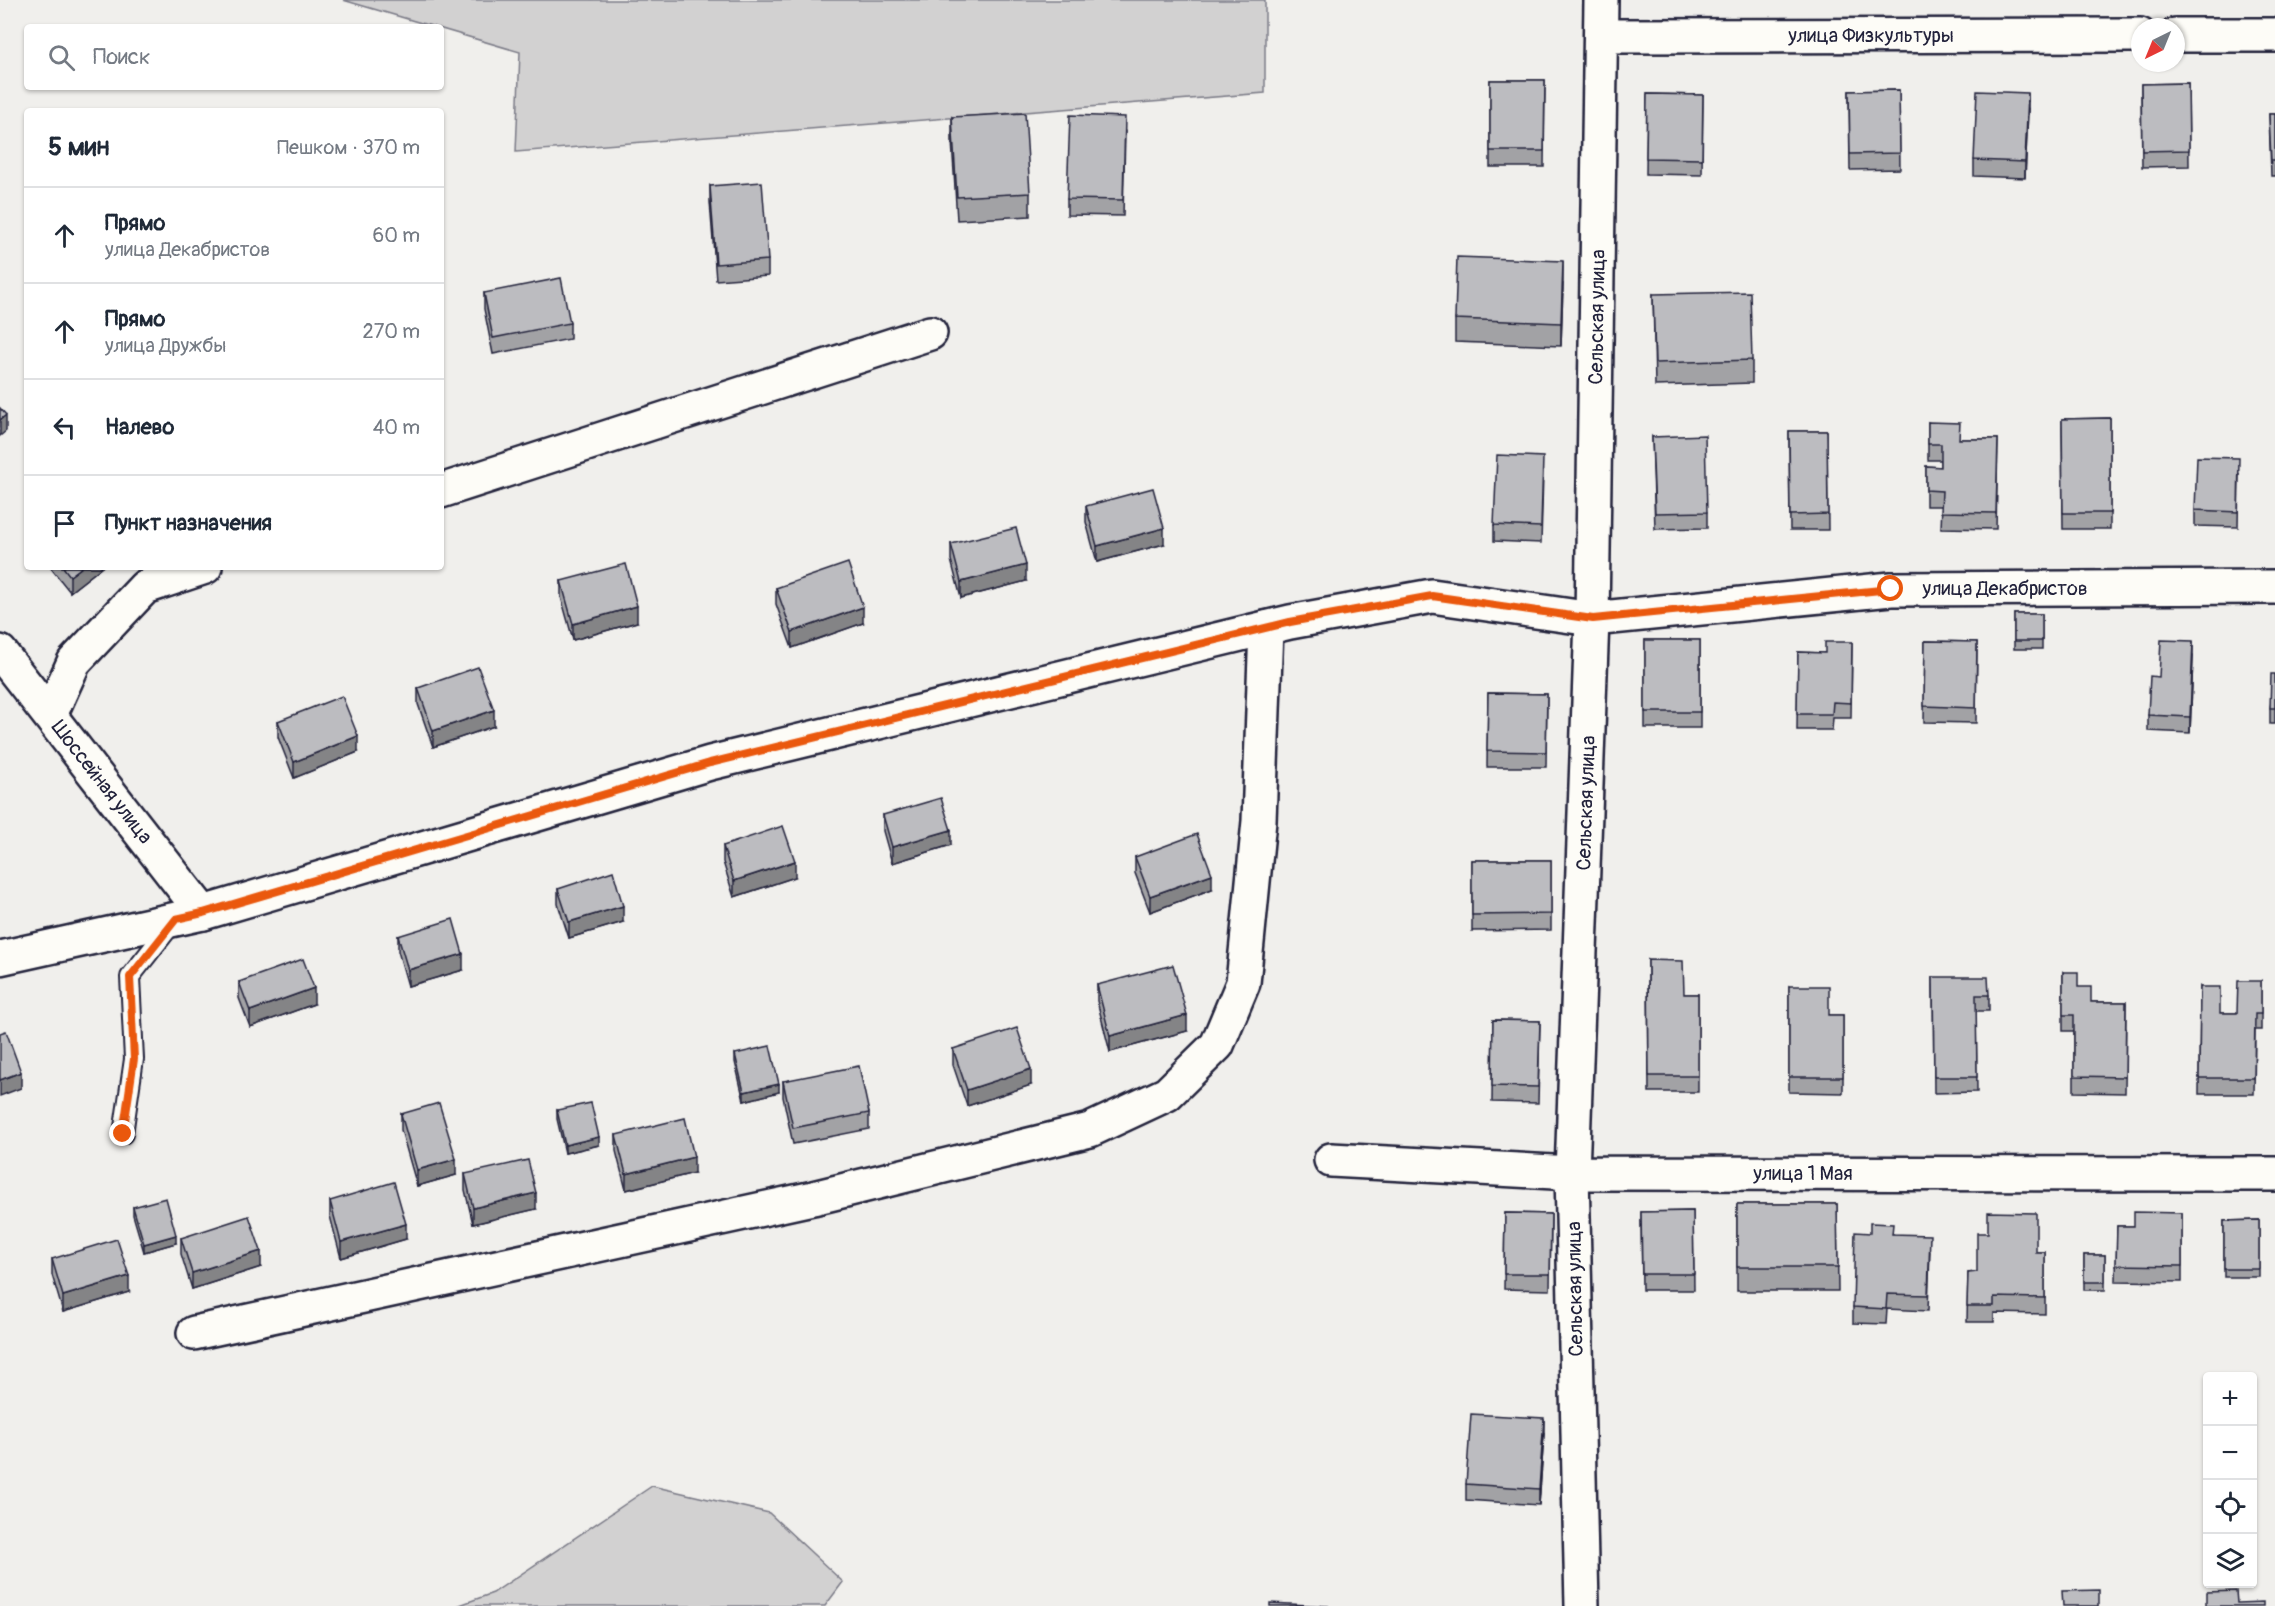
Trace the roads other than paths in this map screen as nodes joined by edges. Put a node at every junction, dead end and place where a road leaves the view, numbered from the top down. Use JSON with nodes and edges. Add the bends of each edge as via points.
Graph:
{"nodes":[{"id":1,"x":1600,"y":0,"type":"edge"},
{"id":2,"x":2131,"y":35,"type":"edge"},
{"id":3,"x":2185,"y":35,"type":"edge"},
{"id":4,"x":2275,"y":35,"type":"edge"},
{"id":5,"x":1601,"y":36,"type":"junction"},
{"id":6,"x":930,"y":333,"type":"dead end"},
{"id":7,"x":444,"y":490,"type":"edge"},
{"id":8,"x":196,"y":570,"type":"edge"},
{"id":9,"x":2275,"y":587,"type":"edge"},
{"id":10,"x":1593,"y":619,"type":"junction"},
{"id":11,"x":1266,"y":628,"type":"junction"},
{"id":12,"x":0,"y":652,"type":"edge"},
{"id":13,"x":50,"y":715,"type":"junction"},
{"id":14,"x":190,"y":916,"type":"junction"},
{"id":15,"x":0,"y":958,"type":"edge"},
{"id":16,"x":123,"y":1134,"type":"dead end"},
{"id":17,"x":1331,"y":1160,"type":"dead end"},
{"id":18,"x":1572,"y":1173,"type":"junction"},
{"id":19,"x":2275,"y":1173,"type":"edge"},
{"id":20,"x":194,"y":1334,"type":"dead end"},
{"id":21,"x":1582,"y":1606,"type":"edge"}],
"edges":[{"from":1,"to":5,"type":"street","name":"Сельская улица"},
{"from":2,"to":5,"type":"street","name":"улица Физкультуры"},
{"from":3,"to":4,"type":"street"},
{"from":5,"to":10,"type":"street","name":"Сельская улица"},
{"from":6,"to":7,"type":"street"},
{"from":8,"to":13,"type":"street","via":[[145,587],[74,662]]},
{"from":9,"to":10,"type":"street","name":"улица Декабристов","via":[[1891,589]]},
{"from":10,"to":11,"type":"street","name":"улица Декабристов","via":[[1432,596]]},
{"from":10,"to":18,"type":"street","name":"Сельская улица"},
{"from":11,"to":14,"type":"street","name":"улица Декабристов","via":[[710,763]]},
{"from":11,"to":20,"type":"street","via":[[1259,821],[1243,983],[1217,1044],[1167,1094],[1090,1130],[997,1153],[813,1198]]},
{"from":12,"to":13,"type":"street","name":"Шоссейная улица"},
{"from":13,"to":14,"type":"street","name":"Шоссейная улица"},
{"from":14,"to":15,"type":"street","name":"улица Декабристов"},
{"from":14,"to":16,"type":"lane","via":[[130,977],[134,1059]]},
{"from":17,"to":18,"type":"street","name":"улица 1 Мая"},
{"from":18,"to":19,"type":"street","name":"улица 1 Мая"},
{"from":18,"to":21,"type":"street","name":"Сельская улица"}]}
